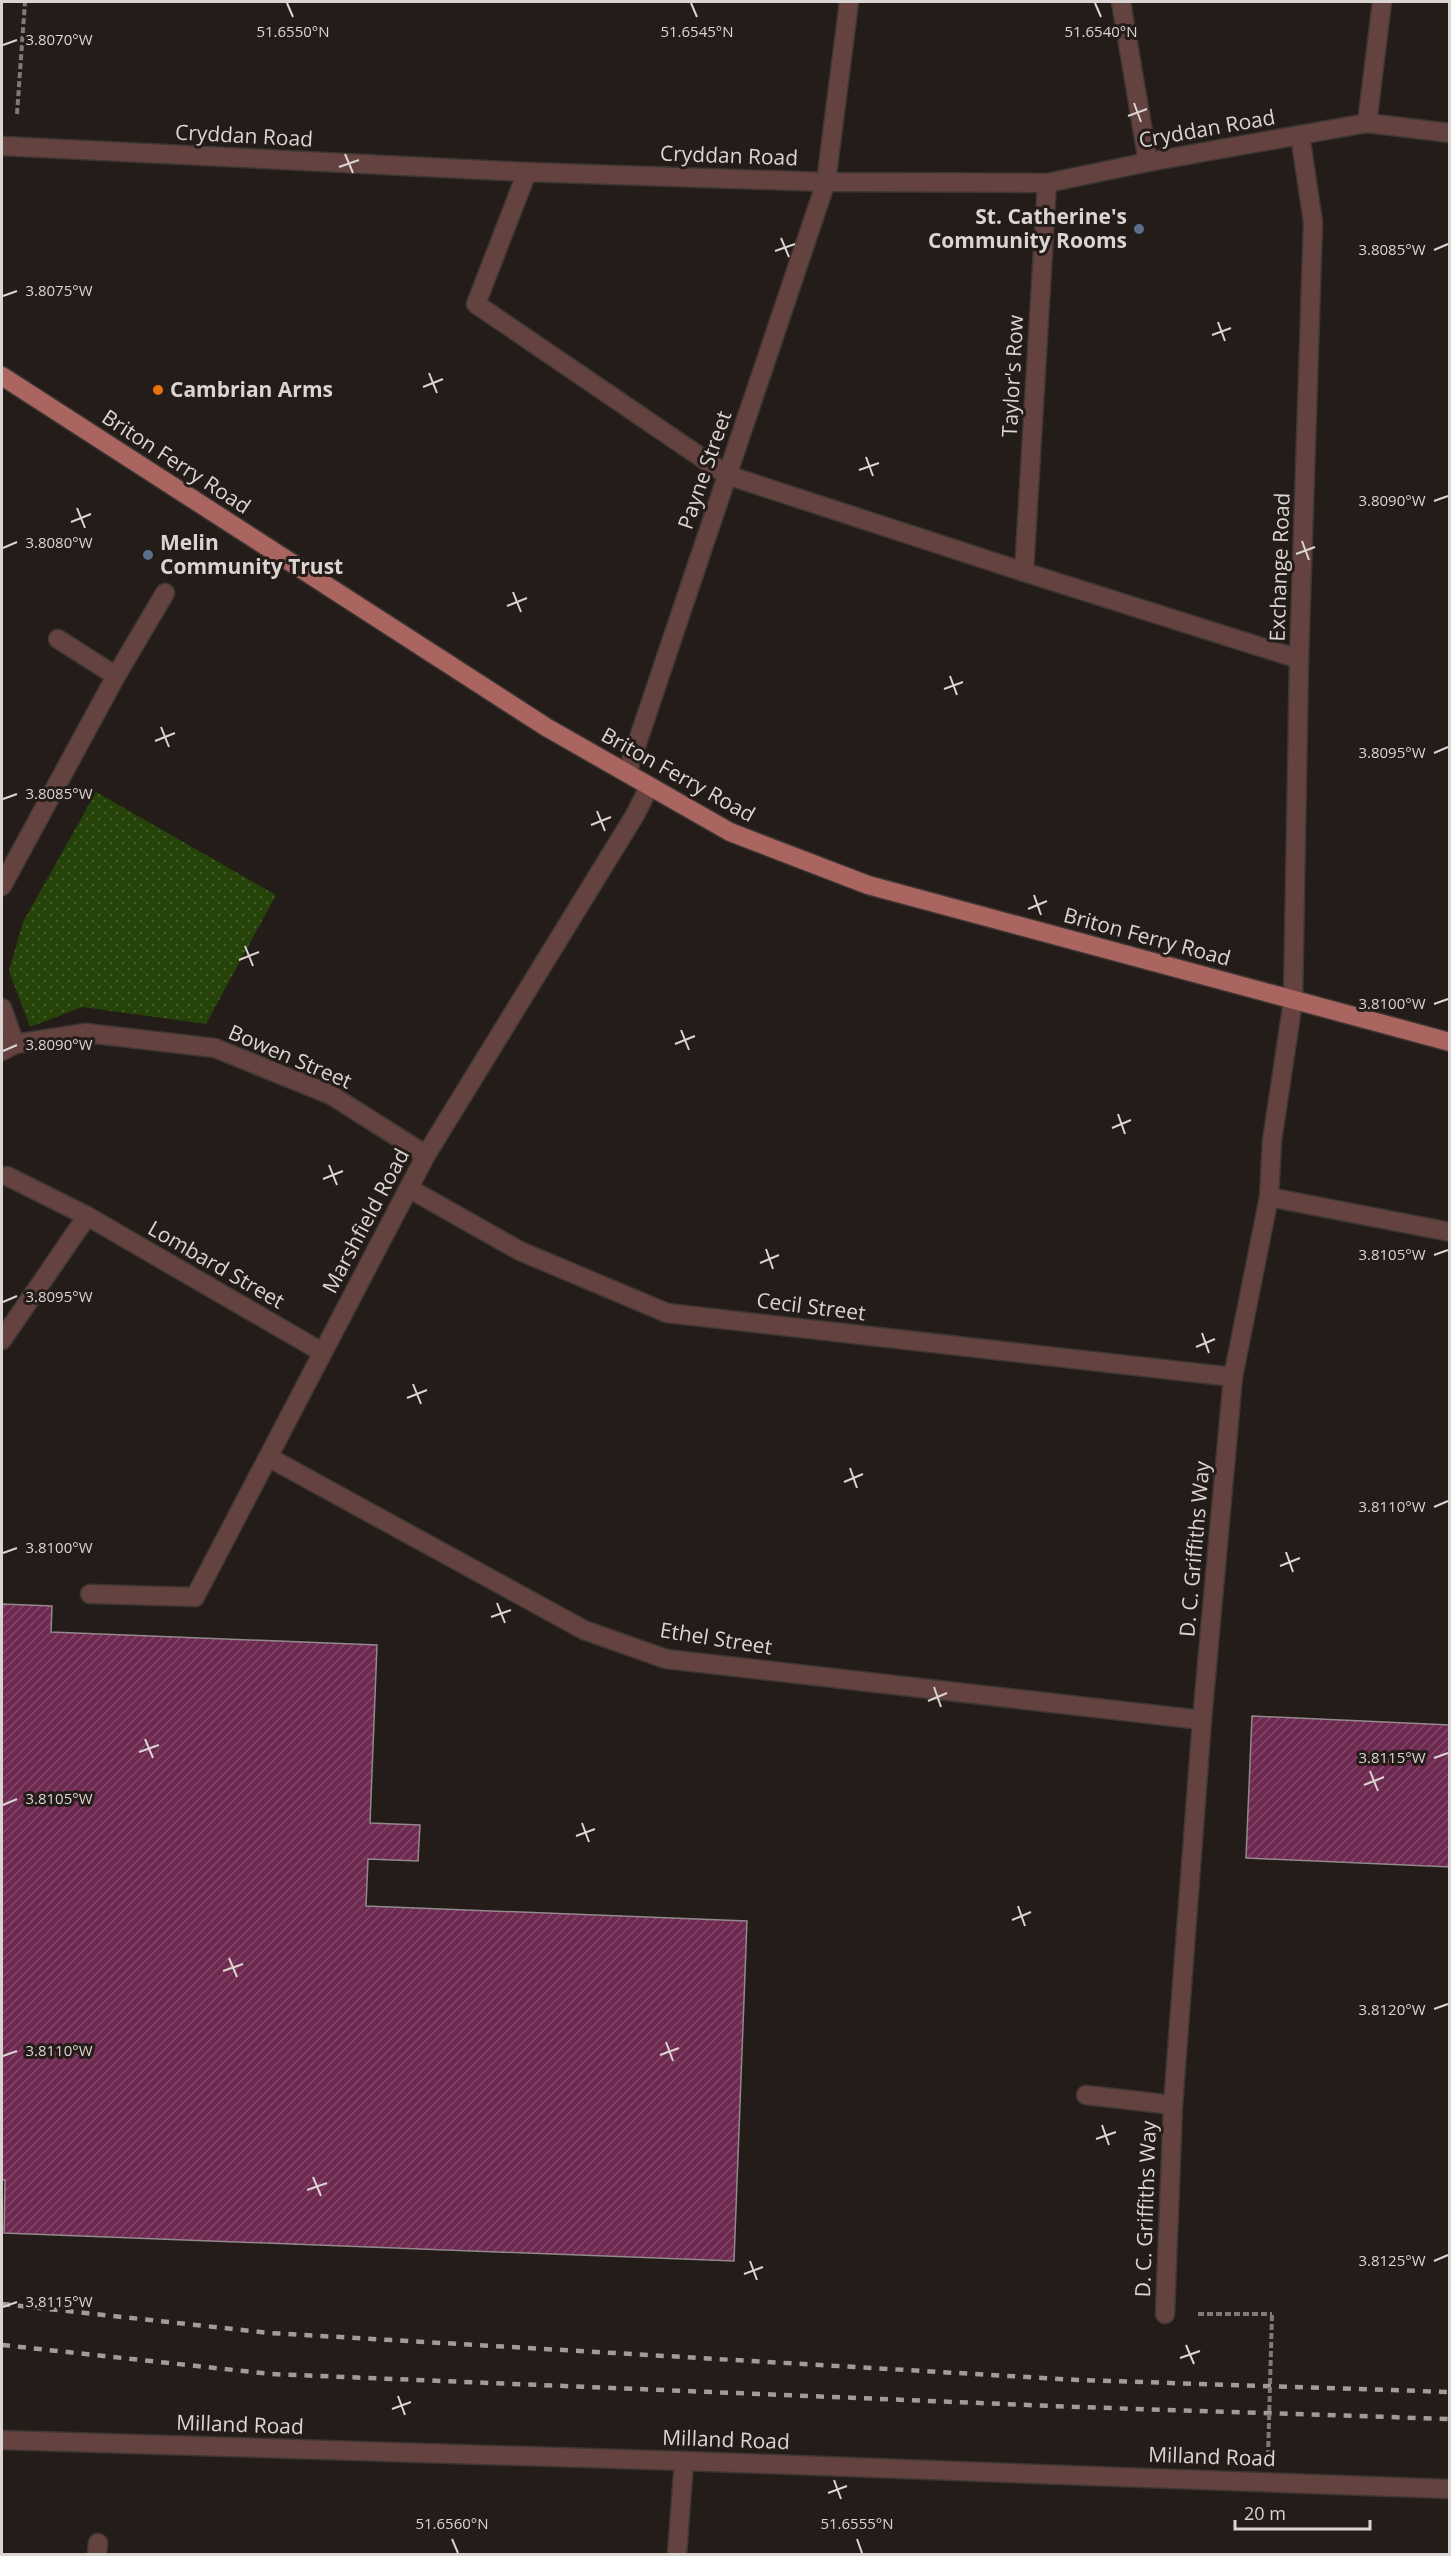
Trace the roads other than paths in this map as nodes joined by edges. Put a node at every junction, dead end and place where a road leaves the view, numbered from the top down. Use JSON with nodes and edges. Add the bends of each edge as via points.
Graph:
{"nodes":[{"id":1,"x":849,"y":2,"type":"edge"},
{"id":2,"x":1121,"y":2,"type":"edge"},
{"id":3,"x":1382,"y":2,"type":"edge"},
{"id":4,"x":1367,"y":123,"type":"junction"},
{"id":5,"x":1449,"y":133,"type":"edge"},
{"id":6,"x":1300,"y":135,"type":"junction"},
{"id":7,"x":8,"y":147,"type":"edge"},
{"id":8,"x":1149,"y":162,"type":"junction"},
{"id":9,"x":527,"y":172,"type":"junction"},
{"id":10,"x":826,"y":182,"type":"junction"},
{"id":11,"x":1047,"y":183,"type":"junction"},
{"id":12,"x":2,"y":376,"type":"edge"},
{"id":13,"x":727,"y":475,"type":"junction"},
{"id":14,"x":1024,"y":572,"type":"junction"},
{"id":15,"x":165,"y":593,"type":"dead end"},
{"id":16,"x":58,"y":639,"type":"dead end"},
{"id":17,"x":1299,"y":659,"type":"junction"},
{"id":18,"x":116,"y":676,"type":"junction"},
{"id":19,"x":627,"y":773,"type":"junction"},
{"id":20,"x":650,"y":787,"type":"junction"},
{"id":21,"x":2,"y":886,"type":"edge"},
{"id":22,"x":1293,"y":1001,"type":"junction"},
{"id":23,"x":2,"y":1008,"type":"edge"},
{"id":24,"x":1449,"y":1042,"type":"edge"},
{"id":25,"x":8,"y":1048,"type":"edge"},
{"id":26,"x":426,"y":1155,"type":"junction"},
{"id":27,"x":7,"y":1176,"type":"dead end"},
{"id":28,"x":410,"y":1189,"type":"junction"},
{"id":29,"x":1269,"y":1197,"type":"junction"},
{"id":30,"x":87,"y":1216,"type":"junction"},
{"id":31,"x":1449,"y":1232,"type":"edge"},
{"id":32,"x":2,"y":1340,"type":"edge"},
{"id":33,"x":322,"y":1352,"type":"junction"},
{"id":34,"x":1233,"y":1377,"type":"junction"},
{"id":35,"x":268,"y":1457,"type":"junction"},
{"id":36,"x":90,"y":1594,"type":"dead end"},
{"id":37,"x":1202,"y":1720,"type":"junction"},
{"id":38,"x":1086,"y":2096,"type":"dead end"},
{"id":39,"x":1173,"y":2105,"type":"junction"},
{"id":40,"x":1165,"y":2314,"type":"road end"},
{"id":41,"x":2,"y":2440,"type":"edge"},
{"id":42,"x":684,"y":2461,"type":"junction"},
{"id":43,"x":1449,"y":2489,"type":"edge"},
{"id":44,"x":677,"y":2554,"type":"edge"}],
"edges":[{"from":1,"to":10,"type":"street","name":"Payne Street"},
{"from":2,"to":8,"type":"street"},
{"from":3,"to":4,"type":"street"},
{"from":4,"to":5,"type":"street","name":"Cryddan Road"},
{"from":4,"to":6,"type":"street","name":"Cryddan Road"},
{"from":6,"to":8,"type":"street","name":"Cryddan Road"},
{"from":6,"to":17,"type":"street","name":"Exchange Road","via":[[1313,222]]},
{"from":7,"to":9,"type":"street","name":"Cryddan Road"},
{"from":8,"to":11,"type":"street","name":"Cryddan Road"},
{"from":9,"to":10,"type":"street","name":"Cryddan Road"},
{"from":9,"to":13,"type":"street","via":[[476,304]]},
{"from":10,"to":11,"type":"street","name":"Cryddan Road"},
{"from":10,"to":13,"type":"street","name":"Payne Street"},
{"from":11,"to":14,"type":"street","name":"Taylor's Row"},
{"from":12,"to":19,"type":"main road","name":"Briton Ferry Road","via":[[546,728]]},
{"from":13,"to":14,"type":"street"},
{"from":13,"to":19,"type":"street","name":"Payne Street"},
{"from":14,"to":17,"type":"street"},
{"from":15,"to":18,"type":"street"},
{"from":16,"to":18,"type":"street"},
{"from":17,"to":22,"type":"street","name":"Exchange Road"},
{"from":18,"to":21,"type":"street"},
{"from":19,"to":20,"type":"main road","name":"Briton Ferry Road"},
{"from":20,"to":22,"type":"main road","name":"Briton Ferry Road","via":[[730,832],[868,885]]},
{"from":20,"to":26,"type":"street","name":"Marshfield Road"},
{"from":22,"to":24,"type":"main road","name":"Briton Ferry Road"},
{"from":22,"to":29,"type":"street","name":"D. C. Griffiths Way","via":[[1272,1141]]},
{"from":23,"to":25,"type":"street","name":"Bowen Street"},
{"from":25,"to":26,"type":"street","name":"Bowen Street","via":[[86,1033],[216,1048],[331,1095]]},
{"from":26,"to":28,"type":"street","name":"Marshfield Road"},
{"from":27,"to":30,"type":"street","name":"Lombard Street"},
{"from":28,"to":33,"type":"street","name":"Marshfield Road"},
{"from":28,"to":34,"type":"street","name":"Cecil Street","via":[[520,1251],[667,1313]]},
{"from":29,"to":31,"type":"street"},
{"from":29,"to":34,"type":"street","name":"D. C. Griffiths Way"},
{"from":30,"to":32,"type":"street"},
{"from":30,"to":33,"type":"street","name":"Lombard Street"},
{"from":33,"to":35,"type":"street","name":"Marshfield Road"},
{"from":34,"to":37,"type":"street","name":"D. C. Griffiths Way"},
{"from":35,"to":36,"type":"street","name":"Marshfield Road","via":[[195,1597]]},
{"from":35,"to":37,"type":"street","name":"Ethel Street","via":[[584,1630],[666,1659]]},
{"from":37,"to":39,"type":"street","name":"D. C. Griffiths Way"},
{"from":38,"to":39,"type":"street","name":"D. C. Griffiths Way"},
{"from":39,"to":40,"type":"street","name":"D. C. Griffiths Way"},
{"from":41,"to":42,"type":"street","name":"Milland Road"},
{"from":42,"to":43,"type":"street","name":"Milland Road"},
{"from":42,"to":44,"type":"street"}]}
